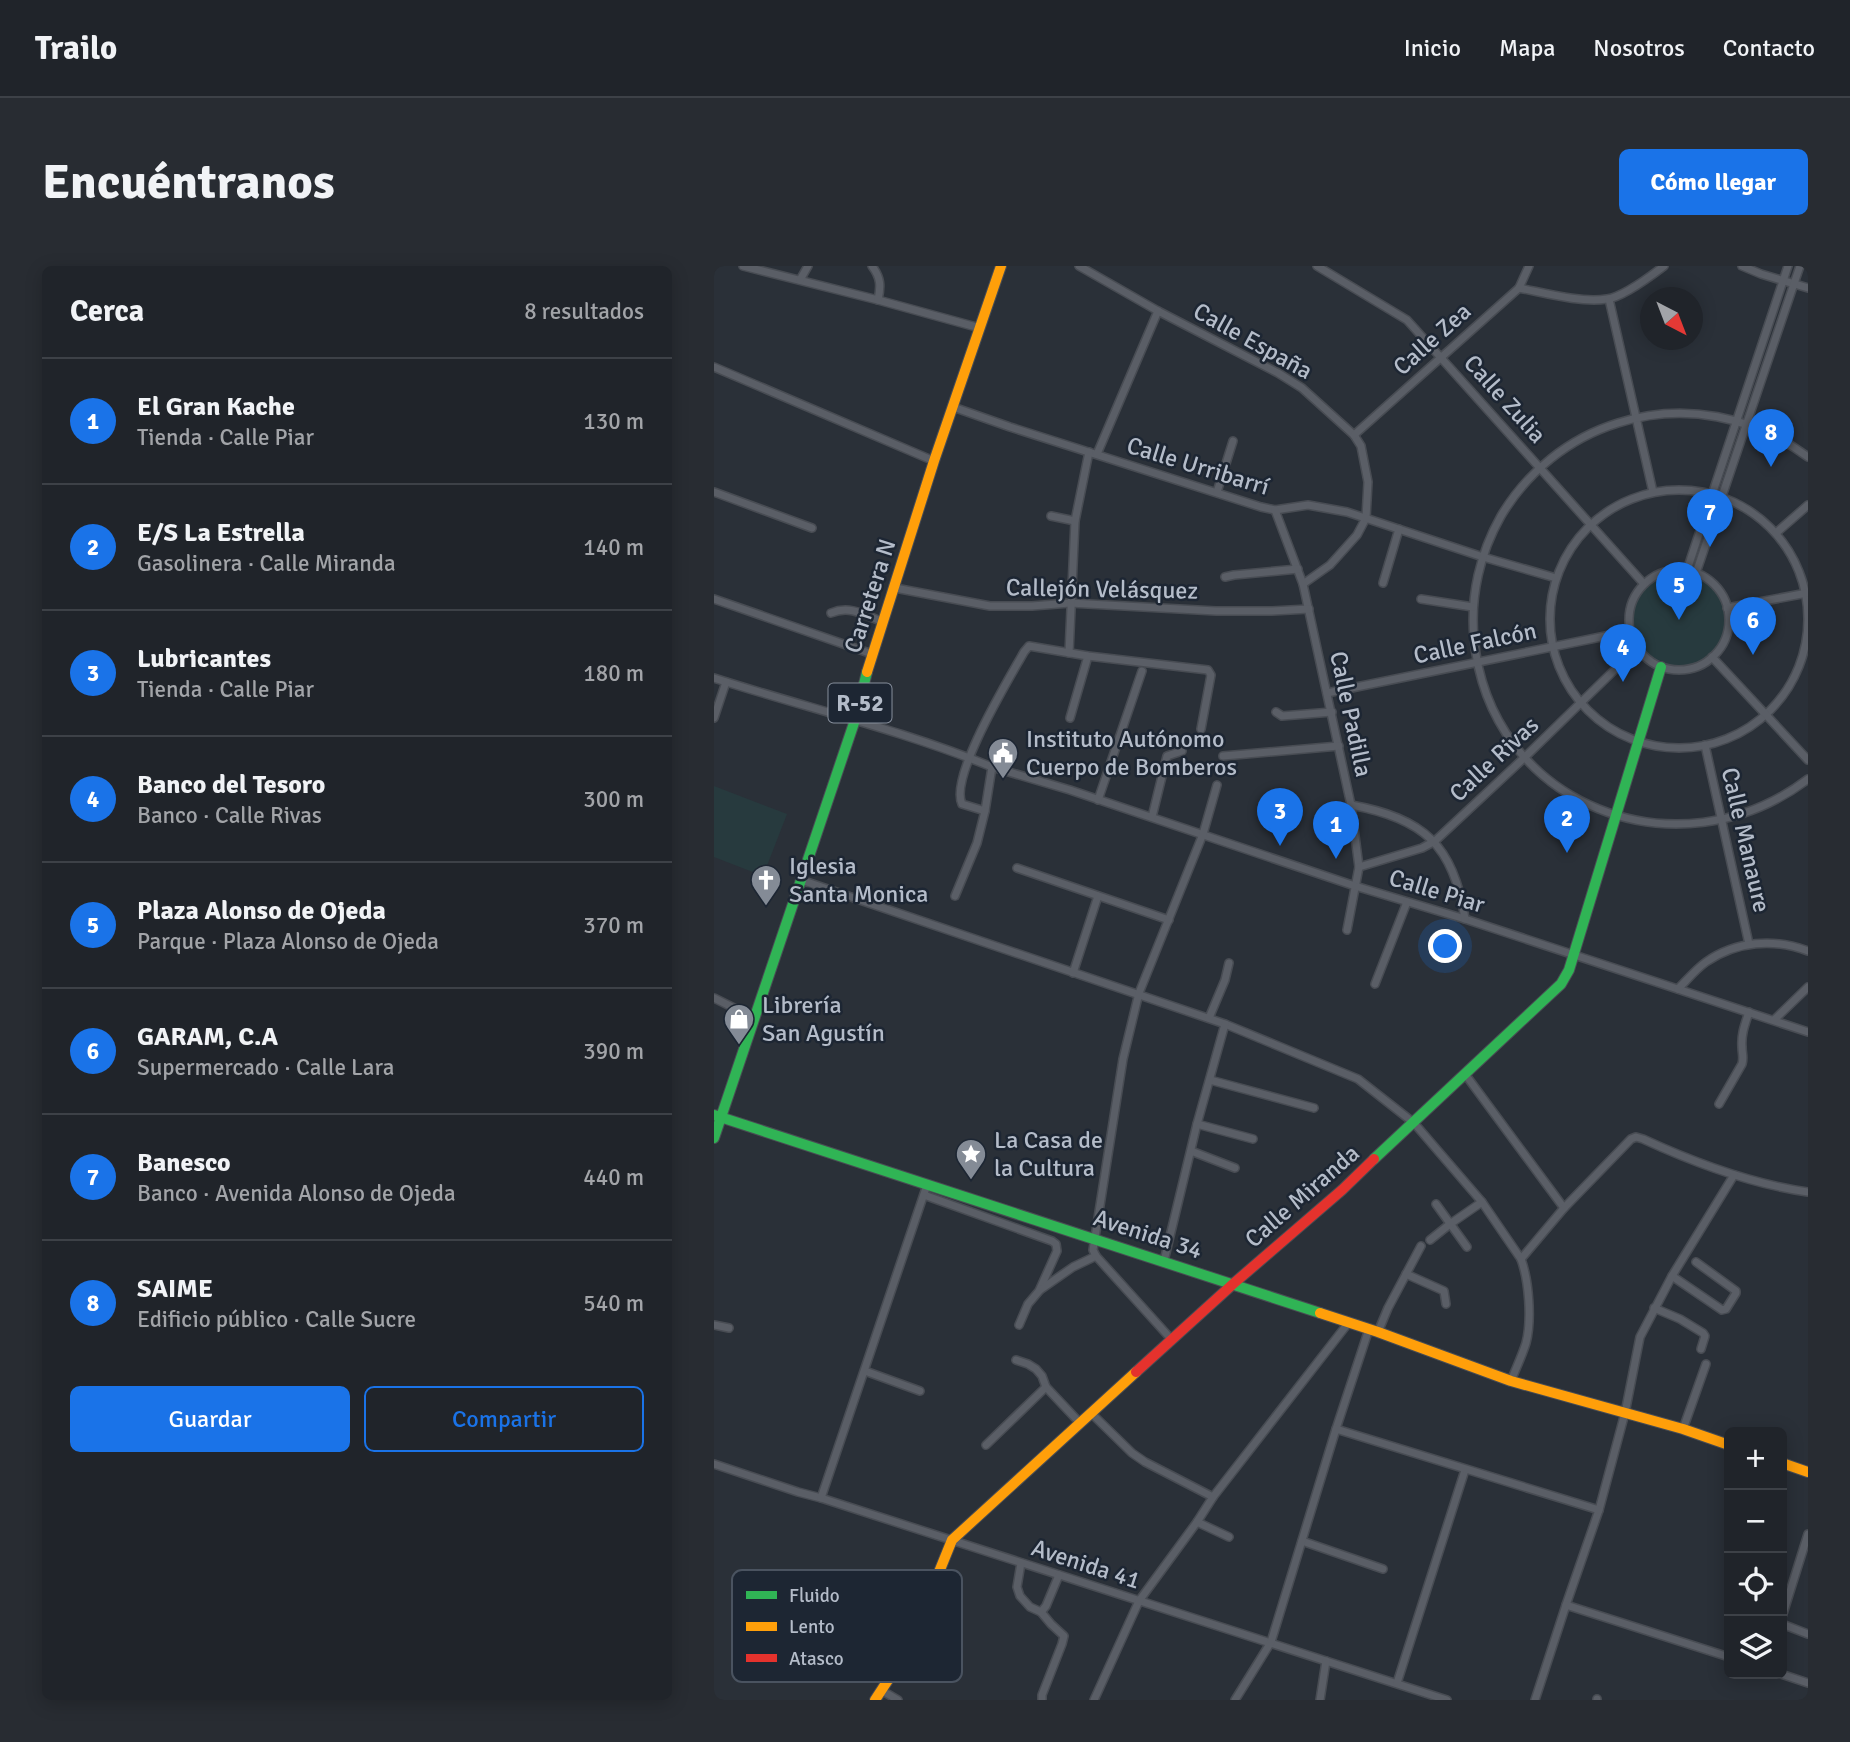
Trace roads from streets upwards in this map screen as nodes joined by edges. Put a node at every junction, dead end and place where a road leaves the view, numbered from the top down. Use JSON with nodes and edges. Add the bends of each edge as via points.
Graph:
{"nodes":[{"id":1,"x":743,"y":266,"type":"edge"},
{"id":2,"x":808,"y":266,"type":"edge"},
{"id":3,"x":872,"y":266,"type":"edge"},
{"id":4,"x":1001,"y":266,"type":"edge"},
{"id":5,"x":1079,"y":266,"type":"edge"},
{"id":6,"x":1317,"y":266,"type":"edge"},
{"id":7,"x":1529,"y":266,"type":"edge"},
{"id":8,"x":1664,"y":266,"type":"edge"},
{"id":9,"x":1742,"y":266,"type":"edge"},
{"id":10,"x":1788,"y":266,"type":"edge"},
{"id":11,"x":1800,"y":266,"type":"edge"},
{"id":12,"x":800,"y":280,"type":"junction"},
{"id":13,"x":1783,"y":281,"type":"junction"},
{"id":14,"x":1794,"y":284,"type":"junction"},
{"id":15,"x":1519,"y":288,"type":"junction"},
{"id":16,"x":1808,"y":288,"type":"edge"},
{"id":17,"x":1609,"y":299,"type":"junction"},
{"id":18,"x":878,"y":300,"type":"junction"},
{"id":19,"x":1158,"y":311,"type":"junction"},
{"id":20,"x":980,"y":328,"type":"junction"},
{"id":21,"x":1441,"y":356,"type":"junction"},
{"id":22,"x":714,"y":367,"type":"edge"},
{"id":23,"x":953,"y":407,"type":"junction"},
{"id":24,"x":1636,"y":418,"type":"junction"},
{"id":25,"x":1738,"y":421,"type":"junction"},
{"id":26,"x":1747,"y":424,"type":"junction"},
{"id":27,"x":1354,"y":435,"type":"junction"},
{"id":28,"x":1233,"y":441,"type":"dead end"},
{"id":29,"x":1093,"y":453,"type":"junction"},
{"id":30,"x":1808,"y":457,"type":"edge"},
{"id":31,"x":934,"y":461,"type":"junction"},
{"id":32,"x":1540,"y":467,"type":"junction"},
{"id":33,"x":714,"y":492,"type":"edge"},
{"id":34,"x":1217,"y":492,"type":"junction"},
{"id":35,"x":1653,"y":492,"type":"junction"},
{"id":36,"x":1712,"y":494,"type":"junction"},
{"id":37,"x":1723,"y":497,"type":"junction"},
{"id":38,"x":1808,"y":505,"type":"edge"},
{"id":39,"x":1275,"y":510,"type":"junction"},
{"id":40,"x":1051,"y":516,"type":"dead end"},
{"id":41,"x":1366,"y":518,"type":"junction"},
{"id":42,"x":1075,"y":521,"type":"junction"},
{"id":43,"x":1592,"y":524,"type":"junction"},
{"id":44,"x":812,"y":528,"type":"dead end"},
{"id":45,"x":1399,"y":529,"type":"junction"},
{"id":46,"x":1776,"y":533,"type":"junction"},
{"id":47,"x":1483,"y":557,"type":"junction"},
{"id":48,"x":1298,"y":569,"type":"junction"},
{"id":49,"x":1687,"y":570,"type":"junction"},
{"id":50,"x":1696,"y":573,"type":"junction"},
{"id":51,"x":1225,"y":577,"type":"dead end"},
{"id":52,"x":1556,"y":578,"type":"junction"},
{"id":53,"x":1303,"y":583,"type":"junction"},
{"id":54,"x":1383,"y":583,"type":"dead end"},
{"id":55,"x":1644,"y":584,"type":"junction"},
{"id":56,"x":895,"y":588,"type":"junction"},
{"id":57,"x":1807,"y":593,"type":"edge"},
{"id":58,"x":714,"y":599,"type":"edge"},
{"id":59,"x":1421,"y":599,"type":"dead end"},
{"id":60,"x":1070,"y":603,"type":"junction"},
{"id":61,"x":1473,"y":607,"type":"junction"},
{"id":62,"x":1727,"y":608,"type":"junction"},
{"id":63,"x":1309,"y":609,"type":"junction"},
{"id":64,"x":831,"y":613,"type":"dead end"},
{"id":65,"x":883,"y":622,"type":"junction"},
{"id":66,"x":1630,"y":631,"type":"junction"},
{"id":67,"x":1552,"y":646,"type":"junction"},
{"id":68,"x":1637,"y":648,"type":"junction"},
{"id":69,"x":1069,"y":653,"type":"junction"},
{"id":70,"x":873,"y":654,"type":"junction"},
{"id":71,"x":1088,"y":656,"type":"junction"},
{"id":72,"x":1712,"y":657,"type":"junction"},
{"id":73,"x":1805,"y":659,"type":"edge"},
{"id":74,"x":1477,"y":662,"type":"junction"},
{"id":75,"x":1661,"y":667,"type":"junction"},
{"id":76,"x":1142,"y":671,"type":"dead end"},
{"id":77,"x":714,"y":678,"type":"edge"},
{"id":78,"x":726,"y":682,"type":"junction"},
{"id":79,"x":1327,"y":693,"type":"junction"},
{"id":80,"x":1580,"y":704,"type":"junction"},
{"id":81,"x":1276,"y":712,"type":"dead end"},
{"id":82,"x":1332,"y":712,"type":"junction"},
{"id":83,"x":1766,"y":713,"type":"junction"},
{"id":84,"x":714,"y":718,"type":"edge"},
{"id":85,"x":1070,"y":718,"type":"dead end"},
{"id":86,"x":855,"y":720,"type":"junction"},
{"id":87,"x":1201,"y":729,"type":"dead end"},
{"id":88,"x":1639,"y":741,"type":"junction"},
{"id":89,"x":1705,"y":745,"type":"junction"},
{"id":90,"x":1339,"y":746,"type":"junction"},
{"id":91,"x":1182,"y":751,"type":"dead end"},
{"id":92,"x":1223,"y":756,"type":"dead end"},
{"id":93,"x":968,"y":757,"type":"junction"},
{"id":94,"x":1525,"y":757,"type":"junction"},
{"id":95,"x":1808,"y":760,"type":"edge"},
{"id":96,"x":992,"y":767,"type":"junction"},
{"id":97,"x":1808,"y":779,"type":"edge"},
{"id":98,"x":1217,"y":785,"type":"dead end"},
{"id":99,"x":1098,"y":800,"type":"junction"},
{"id":100,"x":1351,"y":805,"type":"junction"},
{"id":101,"x":985,"y":811,"type":"junction"},
{"id":102,"x":1616,"y":816,"type":"junction"},
{"id":103,"x":1152,"y":817,"type":"junction"},
{"id":104,"x":1721,"y":821,"type":"junction"},
{"id":105,"x":1203,"y":834,"type":"junction"},
{"id":106,"x":1435,"y":841,"type":"junction"},
{"id":107,"x":1359,"y":867,"type":"junction"},
{"id":108,"x":1017,"y":868,"type":"dead end"},
{"id":109,"x":801,"y":880,"type":"junction"},
{"id":110,"x":1355,"y":886,"type":"junction"},
{"id":111,"x":956,"y":896,"type":"dead end"},
{"id":112,"x":1098,"y":896,"type":"junction"},
{"id":113,"x":1407,"y":902,"type":"junction"},
{"id":114,"x":1465,"y":919,"type":"junction"},
{"id":115,"x":1169,"y":920,"type":"junction"},
{"id":116,"x":1347,"y":930,"type":"dead end"},
{"id":117,"x":1749,"y":944,"type":"junction"},
{"id":118,"x":1808,"y":951,"type":"edge"},
{"id":119,"x":1573,"y":955,"type":"junction"},
{"id":120,"x":1229,"y":963,"type":"dead end"},
{"id":121,"x":1073,"y":973,"type":"junction"},
{"id":122,"x":1375,"y":984,"type":"dead end"},
{"id":123,"x":1808,"y":986,"type":"edge"},
{"id":124,"x":1678,"y":989,"type":"junction"},
{"id":125,"x":1139,"y":993,"type":"junction"},
{"id":126,"x":714,"y":998,"type":"edge"},
{"id":127,"x":1749,"y":1012,"type":"junction"},
{"id":128,"x":754,"y":1018,"type":"junction"},
{"id":129,"x":1209,"y":1018,"type":"junction"},
{"id":130,"x":1774,"y":1020,"type":"junction"},
{"id":131,"x":1226,"y":1024,"type":"junction"},
{"id":132,"x":1808,"y":1032,"type":"edge"},
{"id":133,"x":1465,"y":1074,"type":"junction"},
{"id":134,"x":1210,"y":1080,"type":"junction"},
{"id":135,"x":1719,"y":1104,"type":"dead end"},
{"id":136,"x":1314,"y":1108,"type":"dead end"},
{"id":137,"x":717,"y":1116,"type":"edge"},
{"id":138,"x":1414,"y":1123,"type":"junction"},
{"id":139,"x":1197,"y":1124,"type":"junction"},
{"id":140,"x":714,"y":1138,"type":"edge"},
{"id":141,"x":1253,"y":1139,"type":"dead end"},
{"id":142,"x":1191,"y":1150,"type":"junction"},
{"id":143,"x":1234,"y":1168,"type":"dead end"},
{"id":144,"x":1734,"y":1175,"type":"junction"},
{"id":145,"x":927,"y":1185,"type":"junction"},
{"id":146,"x":1808,"y":1192,"type":"edge"},
{"id":147,"x":924,"y":1195,"type":"junction"},
{"id":148,"x":1482,"y":1202,"type":"junction"},
{"id":149,"x":1436,"y":1203,"type":"dead end"},
{"id":150,"x":1564,"y":1208,"type":"junction"},
{"id":151,"x":1450,"y":1224,"type":"junction"},
{"id":152,"x":1094,"y":1239,"type":"junction"},
{"id":153,"x":1430,"y":1240,"type":"dead end"},
{"id":154,"x":1421,"y":1246,"type":"dead end"},
{"id":155,"x":1467,"y":1247,"type":"dead end"},
{"id":156,"x":1096,"y":1256,"type":"junction"},
{"id":157,"x":1521,"y":1259,"type":"junction"},
{"id":158,"x":1164,"y":1261,"type":"junction"},
{"id":159,"x":1696,"y":1262,"type":"dead end"},
{"id":160,"x":1406,"y":1274,"type":"junction"},
{"id":161,"x":1672,"y":1276,"type":"junction"},
{"id":162,"x":1233,"y":1283,"type":"junction"},
{"id":163,"x":1039,"y":1291,"type":"junction"},
{"id":164,"x":1446,"y":1304,"type":"dead end"},
{"id":165,"x":1654,"y":1308,"type":"junction"},
{"id":166,"x":1349,"y":1322,"type":"junction"},
{"id":167,"x":714,"y":1325,"type":"edge"},
{"id":168,"x":1019,"y":1325,"type":"dead end"},
{"id":169,"x":729,"y":1328,"type":"dead end"},
{"id":170,"x":1374,"y":1330,"type":"junction"},
{"id":171,"x":1172,"y":1340,"type":"junction"},
{"id":172,"x":1701,"y":1349,"type":"dead end"},
{"id":173,"x":1016,"y":1360,"type":"dead end"},
{"id":174,"x":1706,"y":1364,"type":"dead end"},
{"id":175,"x":865,"y":1371,"type":"junction"},
{"id":176,"x":1511,"y":1381,"type":"junction"},
{"id":177,"x":1046,"y":1387,"type":"junction"},
{"id":178,"x":920,"y":1391,"type":"dead end"},
{"id":179,"x":1091,"y":1413,"type":"junction"},
{"id":180,"x":1625,"y":1413,"type":"junction"},
{"id":181,"x":1080,"y":1423,"type":"junction"},
{"id":182,"x":1336,"y":1429,"type":"junction"},
{"id":183,"x":1684,"y":1429,"type":"junction"},
{"id":184,"x":1724,"y":1443,"type":"edge"},
{"id":185,"x":986,"y":1445,"type":"dead end"},
{"id":186,"x":714,"y":1464,"type":"edge"},
{"id":187,"x":1787,"y":1465,"type":"edge"},
{"id":188,"x":1465,"y":1470,"type":"junction"},
{"id":189,"x":1808,"y":1472,"type":"edge"},
{"id":190,"x":1213,"y":1497,"type":"junction"},
{"id":191,"x":821,"y":1498,"type":"junction"},
{"id":192,"x":1600,"y":1510,"type":"junction"},
{"id":193,"x":1197,"y":1522,"type":"junction"},
{"id":194,"x":1808,"y":1534,"type":"edge"},
{"id":195,"x":1229,"y":1537,"type":"dead end"},
{"id":196,"x":952,"y":1540,"type":"junction"},
{"id":197,"x":1302,"y":1541,"type":"junction"},
{"id":198,"x":1021,"y":1563,"type":"junction"},
{"id":199,"x":1383,"y":1569,"type":"dead end"},
{"id":200,"x":940,"y":1570,"type":"edge"},
{"id":201,"x":1059,"y":1575,"type":"junction"},
{"id":202,"x":1139,"y":1601,"type":"junction"},
{"id":203,"x":1566,"y":1605,"type":"junction"},
{"id":204,"x":1041,"y":1612,"type":"junction"},
{"id":205,"x":1783,"y":1616,"type":"edge"},
{"id":206,"x":1787,"y":1626,"type":"edge"},
{"id":207,"x":1808,"y":1634,"type":"edge"},
{"id":208,"x":1271,"y":1642,"type":"junction"},
{"id":209,"x":1724,"y":1655,"type":"edge"},
{"id":210,"x":1326,"y":1661,"type":"junction"},
{"id":211,"x":1787,"y":1676,"type":"edge"},
{"id":212,"x":886,"y":1682,"type":"edge"},
{"id":213,"x":1808,"y":1683,"type":"edge"},
{"id":214,"x":1397,"y":1684,"type":"junction"},
{"id":215,"x":881,"y":1690,"type":"junction"},
{"id":216,"x":875,"y":1700,"type":"edge"},
{"id":217,"x":898,"y":1700,"type":"edge"},
{"id":218,"x":1042,"y":1700,"type":"edge"},
{"id":219,"x":1094,"y":1700,"type":"edge"},
{"id":220,"x":1235,"y":1700,"type":"edge"},
{"id":221,"x":1320,"y":1700,"type":"edge"},
{"id":222,"x":1447,"y":1700,"type":"edge"},
{"id":223,"x":1535,"y":1700,"type":"edge"}],
"edges":[{"from":1,"to":12,"type":"street"},
{"from":2,"to":12,"type":"street"},
{"from":3,"to":18,"type":"street","via":[[879,275]]},
{"from":4,"to":20,"type":"street","name":"Carretera N","number":"R-52"},
{"from":5,"to":19,"type":"street","name":"Calle España"},
{"from":6,"to":21,"type":"street","name":"Calle Zulia","via":[[1407,320]]},
{"from":7,"to":15,"type":"street","name":"Calle Zea"},
{"from":8,"to":17,"type":"street"},
{"from":9,"to":13,"type":"street"},
{"from":10,"to":13,"type":"street"},
{"from":11,"to":14,"type":"street"},
{"from":12,"to":18,"type":"street"},
{"from":13,"to":14,"type":"street"},
{"from":13,"to":25,"type":"street"},
{"from":14,"to":16,"type":"street"},
{"from":14,"to":26,"type":"street"},
{"from":15,"to":17,"type":"street"},
{"from":15,"to":21,"type":"street","name":"Calle Zea"},
{"from":17,"to":24,"type":"street"},
{"from":18,"to":20,"type":"street"},
{"from":19,"to":27,"type":"street","name":"Calle España","via":[[1302,388]]},
{"from":19,"to":29,"type":"street"},
{"from":20,"to":23,"type":"street","name":"Carretera N","number":"R-52"},
{"from":21,"to":27,"type":"street","name":"Calle Zea"},
{"from":21,"to":32,"type":"street","name":"Calle Zulia"},
{"from":22,"to":31,"type":"street"},
{"from":23,"to":29,"type":"street","name":"Calle Urribarrí"},
{"from":23,"to":31,"type":"street","name":"Carretera N","number":"R-52"},
{"from":24,"to":25,"type":"street","via":[[1688,413]]},
{"from":24,"to":32,"type":"street","via":[[1586,436]]},
{"from":24,"to":35,"type":"street"},
{"from":25,"to":26,"type":"street"},
{"from":25,"to":36,"type":"street"},
{"from":26,"to":30,"type":"street"},
{"from":26,"to":37,"type":"street"},
{"from":27,"to":41,"type":"street","name":"Calle España","via":[[1361,446],[1368,482]]},
{"from":28,"to":34,"type":"street"},
{"from":29,"to":34,"type":"street","name":"Calle Urribarrí"},
{"from":29,"to":42,"type":"street"},
{"from":31,"to":56,"type":"street","name":"Carretera N","number":"R-52"},
{"from":32,"to":43,"type":"street","name":"Calle Zulia"},
{"from":32,"to":47,"type":"street","via":[[1506,508]]},
{"from":33,"to":44,"type":"street"},
{"from":34,"to":39,"type":"street","name":"Calle Urribarrí"},
{"from":35,"to":36,"type":"street"},
{"from":35,"to":43,"type":"street","via":[[1620,504]]},
{"from":36,"to":37,"type":"street"},
{"from":36,"to":49,"type":"street"},
{"from":37,"to":46,"type":"street","via":[[1748,509]]},
{"from":37,"to":50,"type":"street"},
{"from":38,"to":46,"type":"street"},
{"from":39,"to":41,"type":"street","name":"Calle Urribarrí","via":[[1308,505]]},
{"from":39,"to":48,"type":"street","name":"Calle Padilla"},
{"from":40,"to":42,"type":"street"},
{"from":41,"to":45,"type":"street","name":"Calle Urribarrí"},
{"from":41,"to":53,"type":"street","via":[[1330,565]]},
{"from":42,"to":60,"type":"street"},
{"from":43,"to":52,"type":"street","via":[[1571,548]]},
{"from":43,"to":55,"type":"street","name":"Calle Zulia"},
{"from":45,"to":47,"type":"street","name":"Calle Urribarrí"},
{"from":45,"to":54,"type":"street"},
{"from":46,"to":57,"type":"street","via":[[1795,562]]},
{"from":47,"to":52,"type":"street","name":"Calle Urribarrí"},
{"from":47,"to":61,"type":"street"},
{"from":48,"to":51,"type":"street"},
{"from":48,"to":53,"type":"street","name":"Calle Padilla"},
{"from":49,"to":50,"type":"street"},
{"from":49,"to":55,"type":"street","via":[[1668,571]]},
{"from":50,"to":62,"type":"street","via":[[1716,586]]},
{"from":52,"to":67,"type":"street","via":[[1549,612]]},
{"from":53,"to":63,"type":"street","name":"Calle Padilla"},
{"from":55,"to":66,"type":"street","via":[[1631,605]]},
{"from":56,"to":60,"type":"street","name":"Callejón Velásquez","via":[[989,606]]},
{"from":56,"to":65,"type":"street","name":"Carretera N","number":"R-52"},
{"from":57,"to":62,"type":"street"},
{"from":57,"to":73,"type":"street"},
{"from":58,"to":70,"type":"street"},
{"from":59,"to":61,"type":"street"},
{"from":60,"to":63,"type":"street","name":"Callejón Velásquez","via":[[1216,611]]},
{"from":60,"to":69,"type":"street"},
{"from":61,"to":74,"type":"street"},
{"from":62,"to":72,"type":"street","via":[[1726,634]]},
{"from":63,"to":79,"type":"street","name":"Calle Padilla"},
{"from":64,"to":65,"type":"street","via":[[849,609]]},
{"from":65,"to":70,"type":"street","name":"Carretera N","number":"R-52"},
{"from":66,"to":67,"type":"street","name":"Calle Falcón"},
{"from":66,"to":68,"type":"street"},
{"from":67,"to":74,"type":"street","name":"Calle Falcón"},
{"from":67,"to":80,"type":"street","via":[[1563,677]]},
{"from":68,"to":75,"type":"street"},
{"from":68,"to":80,"type":"street","name":"Calle Rivas"},
{"from":69,"to":71,"type":"street"},
{"from":69,"to":93,"type":"street","via":[[1029,646]]},
{"from":70,"to":86,"type":"street","name":"Carretera N","number":"R-52"},
{"from":71,"to":85,"type":"street"},
{"from":71,"to":87,"type":"street","via":[[1208,670],[1211,675]]},
{"from":72,"to":75,"type":"street","via":[[1683,670]]},
{"from":72,"to":83,"type":"street"},
{"from":73,"to":83,"type":"street"},
{"from":74,"to":79,"type":"street","name":"Calle Falcón"},
{"from":74,"to":94,"type":"street","via":[[1491,706]]},
{"from":75,"to":88,"type":"street","name":"Calle Miranda"},
{"from":76,"to":99,"type":"street"},
{"from":77,"to":78,"type":"street","name":"Calle Piar"},
{"from":78,"to":84,"type":"street"},
{"from":78,"to":86,"type":"street","name":"Calle Piar"},
{"from":79,"to":82,"type":"street","name":"Calle Padilla"},
{"from":80,"to":88,"type":"street","via":[[1612,730]]},
{"from":80,"to":94,"type":"street","name":"Calle Rivas"},
{"from":81,"to":82,"type":"street","via":[[1282,716]]},
{"from":82,"to":90,"type":"street","name":"Calle Padilla"},
{"from":83,"to":89,"type":"street","via":[[1739,733]]},
{"from":83,"to":95,"type":"street"},
{"from":86,"to":93,"type":"street","name":"Calle Piar"},
{"from":86,"to":109,"type":"street","name":"Carretera N","number":"R-52"},
{"from":88,"to":89,"type":"street","via":[[1664,747]]},
{"from":88,"to":102,"type":"street","name":"Calle Miranda"},
{"from":89,"to":104,"type":"street","name":"Calle Manaure"},
{"from":90,"to":92,"type":"street"},
{"from":90,"to":100,"type":"street","name":"Calle Padilla"},
{"from":91,"to":103,"type":"street","via":[[1167,755]]},
{"from":93,"to":96,"type":"street","name":"Calle Piar"},
{"from":93,"to":101,"type":"street","via":[[960,801]]},
{"from":94,"to":102,"type":"street","via":[[1566,793]]},
{"from":94,"to":106,"type":"street","name":"Calle Rivas"},
{"from":96,"to":99,"type":"street","name":"Calle Piar"},
{"from":96,"to":101,"type":"street"},
{"from":97,"to":104,"type":"street","via":[[1765,806]]},
{"from":98,"to":105,"type":"street"},
{"from":99,"to":103,"type":"street","name":"Calle Piar"},
{"from":100,"to":106,"type":"street","via":[[1393,816]]},
{"from":100,"to":107,"type":"street","name":"Calle Padilla"},
{"from":101,"to":111,"type":"street"},
{"from":102,"to":104,"type":"street","via":[[1668,825]]},
{"from":102,"to":119,"type":"street","name":"Calle Miranda"},
{"from":103,"to":105,"type":"street","name":"Calle Piar"},
{"from":104,"to":117,"type":"street","name":"Calle Manaure"},
{"from":105,"to":110,"type":"street","name":"Calle Piar"},
{"from":105,"to":115,"type":"street"},
{"from":106,"to":107,"type":"street","name":"Calle Rivas"},
{"from":106,"to":114,"type":"street","via":[[1454,876]]},
{"from":107,"to":110,"type":"street","name":"Calle Padilla"},
{"from":108,"to":112,"type":"street"},
{"from":109,"to":121,"type":"street"},
{"from":109,"to":128,"type":"street","name":"Carretera N","number":"R-52"},
{"from":110,"to":113,"type":"street","name":"Calle Piar"},
{"from":110,"to":116,"type":"street","name":"Calle Padilla"},
{"from":112,"to":115,"type":"street"},
{"from":112,"to":121,"type":"street"},
{"from":113,"to":114,"type":"street","name":"Calle Piar"},
{"from":113,"to":122,"type":"street"},
{"from":114,"to":119,"type":"street","name":"Calle Piar"},
{"from":115,"to":125,"type":"street"},
{"from":117,"to":118,"type":"street","name":"Calle Manaure"},
{"from":117,"to":124,"type":"street","name":"Calle Manaure","via":[[1703,964]]},
{"from":119,"to":124,"type":"street","name":"Calle Piar"},
{"from":119,"to":133,"type":"street","name":"Calle Miranda","via":[[1561,984]]},
{"from":120,"to":129,"type":"street"},
{"from":121,"to":125,"type":"street"},
{"from":123,"to":130,"type":"street"},
{"from":124,"to":127,"type":"street","name":"Calle Piar"},
{"from":125,"to":129,"type":"street"},
{"from":125,"to":152,"type":"street","via":[[1123,1059]]},
{"from":126,"to":128,"type":"street"},
{"from":127,"to":130,"type":"street","name":"Calle Piar"},
{"from":127,"to":135,"type":"street","via":[[1742,1030],[1742,1064]]},
{"from":128,"to":137,"type":"street","name":"Carretera N","number":"R-52"},
{"from":129,"to":131,"type":"street"},
{"from":130,"to":132,"type":"street","name":"Calle Piar"},
{"from":131,"to":134,"type":"street"},
{"from":131,"to":138,"type":"street","via":[[1358,1079]]},
{"from":133,"to":138,"type":"street","name":"Calle Miranda"},
{"from":133,"to":150,"type":"street"},
{"from":134,"to":136,"type":"street"},
{"from":134,"to":139,"type":"street"},
{"from":137,"to":140,"type":"street","name":"Carretera N","number":"R-52"},
{"from":137,"to":145,"type":"street","name":"Avenida 34"},
{"from":138,"to":148,"type":"street"},
{"from":138,"to":162,"type":"street","name":"Calle Miranda"},
{"from":139,"to":141,"type":"street"},
{"from":139,"to":142,"type":"street"},
{"from":142,"to":143,"type":"street"},
{"from":142,"to":158,"type":"street"},
{"from":144,"to":146,"type":"street"},
{"from":144,"to":150,"type":"street","via":[[1636,1137]]},
{"from":144,"to":161,"type":"street"},
{"from":145,"to":147,"type":"street"},
{"from":145,"to":152,"type":"street","name":"Avenida 34"},
{"from":147,"to":163,"type":"street","via":[[1056,1244]]},
{"from":147,"to":175,"type":"street"},
{"from":148,"to":151,"type":"street"},
{"from":148,"to":157,"type":"street"},
{"from":149,"to":151,"type":"street"},
{"from":150,"to":157,"type":"street"},
{"from":151,"to":153,"type":"street"},
{"from":151,"to":155,"type":"street"},
{"from":152,"to":156,"type":"street"},
{"from":152,"to":158,"type":"street","name":"Avenida 34"},
{"from":154,"to":160,"type":"street"},
{"from":156,"to":163,"type":"street"},
{"from":156,"to":171,"type":"street"},
{"from":157,"to":176,"type":"street","via":[[1529,1319],[1526,1342]]},
{"from":158,"to":162,"type":"street","name":"Avenida 34"},
{"from":159,"to":161,"type":"street","via":[[1736,1290],[1726,1309]]},
{"from":160,"to":164,"type":"street","via":[[1444,1291]]},
{"from":160,"to":170,"type":"street"},
{"from":161,"to":165,"type":"street"},
{"from":162,"to":166,"type":"street","name":"Avenida 34"},
{"from":162,"to":171,"type":"street","name":"Calle Miranda"},
{"from":163,"to":168,"type":"street"},
{"from":165,"to":172,"type":"street","via":[[1703,1332]]},
{"from":165,"to":180,"type":"street","via":[[1640,1337]]},
{"from":166,"to":170,"type":"street","name":"Avenida 34"},
{"from":166,"to":190,"type":"street"},
{"from":167,"to":169,"type":"street"},
{"from":170,"to":176,"type":"street","name":"Avenida 34"},
{"from":170,"to":182,"type":"street"},
{"from":171,"to":179,"type":"street","name":"Calle Miranda"},
{"from":173,"to":177,"type":"street","via":[[1036,1369]]},
{"from":174,"to":183,"type":"street"},
{"from":175,"to":178,"type":"street"},
{"from":175,"to":191,"type":"street"},
{"from":176,"to":180,"type":"street","name":"Avenida 34"},
{"from":177,"to":181,"type":"street"},
{"from":177,"to":185,"type":"street"},
{"from":179,"to":181,"type":"street","name":"Calle Miranda"},
{"from":179,"to":190,"type":"street","via":[[1139,1458]]},
{"from":180,"to":183,"type":"street","name":"Avenida 34"},
{"from":180,"to":192,"type":"street"},
{"from":181,"to":196,"type":"street","name":"Calle Miranda"},
{"from":182,"to":188,"type":"street"},
{"from":182,"to":197,"type":"street"},
{"from":183,"to":184,"type":"street","name":"Avenida 34"},
{"from":186,"to":191,"type":"street","name":"Avenida 41"},
{"from":187,"to":189,"type":"street"},
{"from":188,"to":192,"type":"street"},
{"from":188,"to":214,"type":"street"},
{"from":190,"to":193,"type":"street"},
{"from":191,"to":196,"type":"street","name":"Avenida 41"},
{"from":192,"to":203,"type":"street"},
{"from":193,"to":195,"type":"street"},
{"from":193,"to":202,"type":"street"},
{"from":194,"to":205,"type":"street"},
{"from":196,"to":198,"type":"street","name":"Avenida 41"},
{"from":196,"to":200,"type":"street","name":"Calle Miranda"},
{"from":197,"to":199,"type":"street"},
{"from":197,"to":208,"type":"street"},
{"from":198,"to":201,"type":"street","name":"Avenida 41"},
{"from":198,"to":204,"type":"street","via":[[1020,1596]]},
{"from":201,"to":202,"type":"street","name":"Avenida 41"},
{"from":201,"to":204,"type":"street"},
{"from":202,"to":208,"type":"street","name":"Avenida 41"},
{"from":202,"to":219,"type":"street"},
{"from":203,"to":209,"type":"street"},
{"from":203,"to":223,"type":"street"},
{"from":204,"to":218,"type":"street","via":[[1063,1636]]},
{"from":206,"to":207,"type":"street"},
{"from":208,"to":210,"type":"street","name":"Avenida 41"},
{"from":208,"to":220,"type":"street"},
{"from":210,"to":214,"type":"street","name":"Avenida 41"},
{"from":210,"to":221,"type":"street"},
{"from":211,"to":213,"type":"street"},
{"from":212,"to":215,"type":"street","name":"Calle Miranda"},
{"from":214,"to":222,"type":"street","name":"Avenida 41"},
{"from":215,"to":216,"type":"street","name":"Calle Miranda"},
{"from":215,"to":217,"type":"street"}]}
